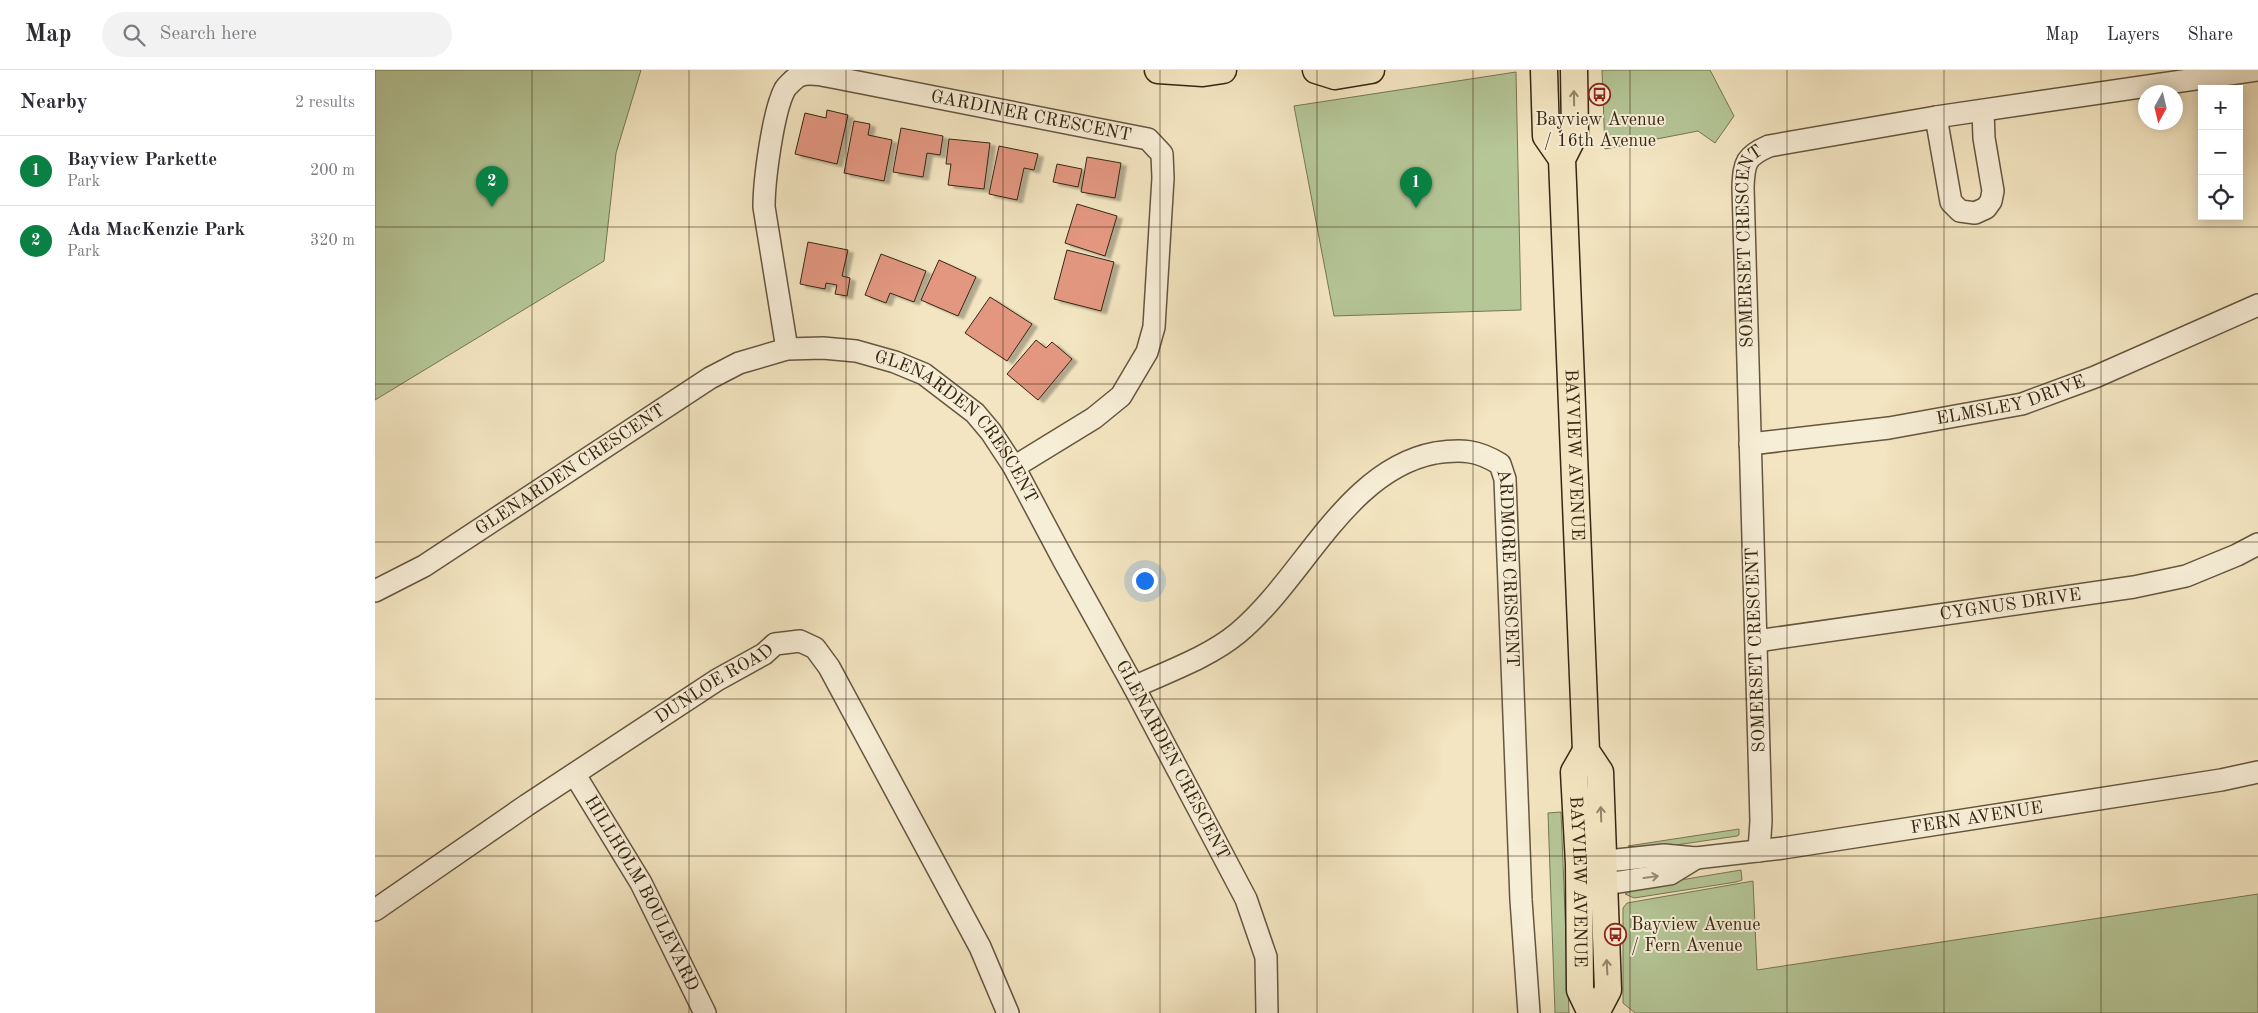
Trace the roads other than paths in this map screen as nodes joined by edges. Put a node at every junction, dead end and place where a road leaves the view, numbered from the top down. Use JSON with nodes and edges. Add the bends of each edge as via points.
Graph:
{"nodes":[{"id":1,"x":1158,"y":70,"type":"edge"},
{"id":2,"x":1223,"y":70,"type":"edge"},
{"id":3,"x":1316,"y":70,"type":"edge"},
{"id":4,"x":1371,"y":70,"type":"edge"},
{"id":5,"x":1544,"y":70,"type":"edge"},
{"id":6,"x":1574,"y":70,"type":"edge"},
{"id":7,"x":2257,"y":70,"type":"edge"},
{"id":8,"x":1983,"y":110,"type":"junction"},
{"id":9,"x":1936,"y":118,"type":"junction"},
{"id":10,"x":1563,"y":159,"type":"junction"},
{"id":11,"x":2258,"y":305,"type":"edge"},
{"id":12,"x":787,"y":349,"type":"junction"},
{"id":13,"x":1750,"y":444,"type":"junction"},
{"id":14,"x":1014,"y":467,"type":"junction"},
{"id":15,"x":2258,"y":544,"type":"edge"},
{"id":16,"x":375,"y":591,"type":"edge"},
{"id":17,"x":1757,"y":641,"type":"junction"},
{"id":18,"x":1135,"y":687,"type":"junction"},
{"id":19,"x":2258,"y":772,"type":"edge"},
{"id":20,"x":575,"y":775,"type":"junction"},
{"id":21,"x":1759,"y":851,"type":"junction"},
{"id":22,"x":1591,"y":873,"type":"junction"},
{"id":23,"x":375,"y":910,"type":"edge"},
{"id":24,"x":705,"y":1013,"type":"edge"},
{"id":25,"x":1008,"y":1013,"type":"edge"},
{"id":26,"x":1267,"y":1013,"type":"edge"},
{"id":27,"x":1529,"y":1013,"type":"edge"},
{"id":28,"x":1591,"y":1013,"type":"edge"},
{"id":29,"x":1596,"y":1013,"type":"edge"}],
"edges":[{"from":1,"to":2,"type":"main road","via":[[1203,73]]},
{"from":3,"to":4,"type":"main road","via":[[1335,76]]},
{"from":5,"to":10,"type":"main road","via":[[1545,136]]},
{"from":10,"to":6,"type":"main road","name":"BAYVIEW AVENUE","one_way":true,"via":[[1575,134]]},
{"from":7,"to":8,"type":"street","name":"SOMERSET CRESCENT"},
{"from":8,"to":9,"type":"street","name":"SOMERSET CRESCENT"},
{"from":8,"to":9,"type":"street","via":[[1993,191],[1986,208],[1975,213],[1960,211],[1951,202]]},
{"from":9,"to":13,"type":"street","name":"SOMERSET CRESCENT","via":[[1769,146],[1753,152],[1744,168]]},
{"from":10,"to":22,"type":"main road","name":"BAYVIEW AVENUE","via":[[1586,751],[1574,772]]},
{"from":11,"to":13,"type":"street","name":"ELMSLEY DRIVE","via":[[2095,377],[2022,404],[1889,428]]},
{"from":12,"to":14,"type":"street","name":"GLENARDEN CRESCENT","via":[[856,351],[924,374],[975,413]]},
{"from":12,"to":14,"type":"street","name":"GARDINER CRESCENT","via":[[764,190],[777,113],[785,88],[799,76],[816,74],[1148,140],[1163,154],[1163,178],[1154,327],[1147,352],[1121,396],[1094,418]]},
{"from":12,"to":16,"type":"street","name":"GLENARDEN CRESCENT","via":[[739,363],[710,378],[424,566]]},
{"from":13,"to":17,"type":"street","name":"SOMERSET CRESCENT"},
{"from":14,"to":18,"type":"street","name":"GLENARDEN CRESCENT"},
{"from":15,"to":17,"type":"street","name":"CYGNUS DRIVE","via":[[2186,576],[2134,587]]},
{"from":17,"to":21,"type":"street","name":"SOMERSET CRESCENT"},
{"from":18,"to":26,"type":"street","name":"GLENARDEN CRESCENT","via":[[1246,899],[1266,957]]},
{"from":18,"to":27,"type":"street","name":"ARDMORE CRESCENT","via":[[1217,648],[1239,632],[1288,580],[1356,496],[1384,474],[1415,457],[1457,450],[1483,454],[1500,464],[1505,479],[1521,900]]},
{"from":19,"to":21,"type":"street","name":"FERN AVENUE"},
{"from":20,"to":23,"type":"street","name":"DUNLOE ROAD"},
{"from":20,"to":24,"type":"street","name":"HILLHOLM BOULEVARD","via":[[641,883]]},
{"from":20,"to":25,"type":"street","name":"DUNLOE ROAD","via":[[775,644],[800,641],[815,648],[829,667],[980,947]]},
{"from":21,"to":22,"type":"street","name":"FERN AVENUE","via":[[1696,858],[1670,874]]},
{"from":22,"to":28,"type":"main road","name":"BAYVIEW AVENUE","via":[[1580,990]]},
{"from":29,"to":22,"type":"main road","name":"BAYVIEW AVENUE","one_way":true,"via":[[1608,990]]}]}
